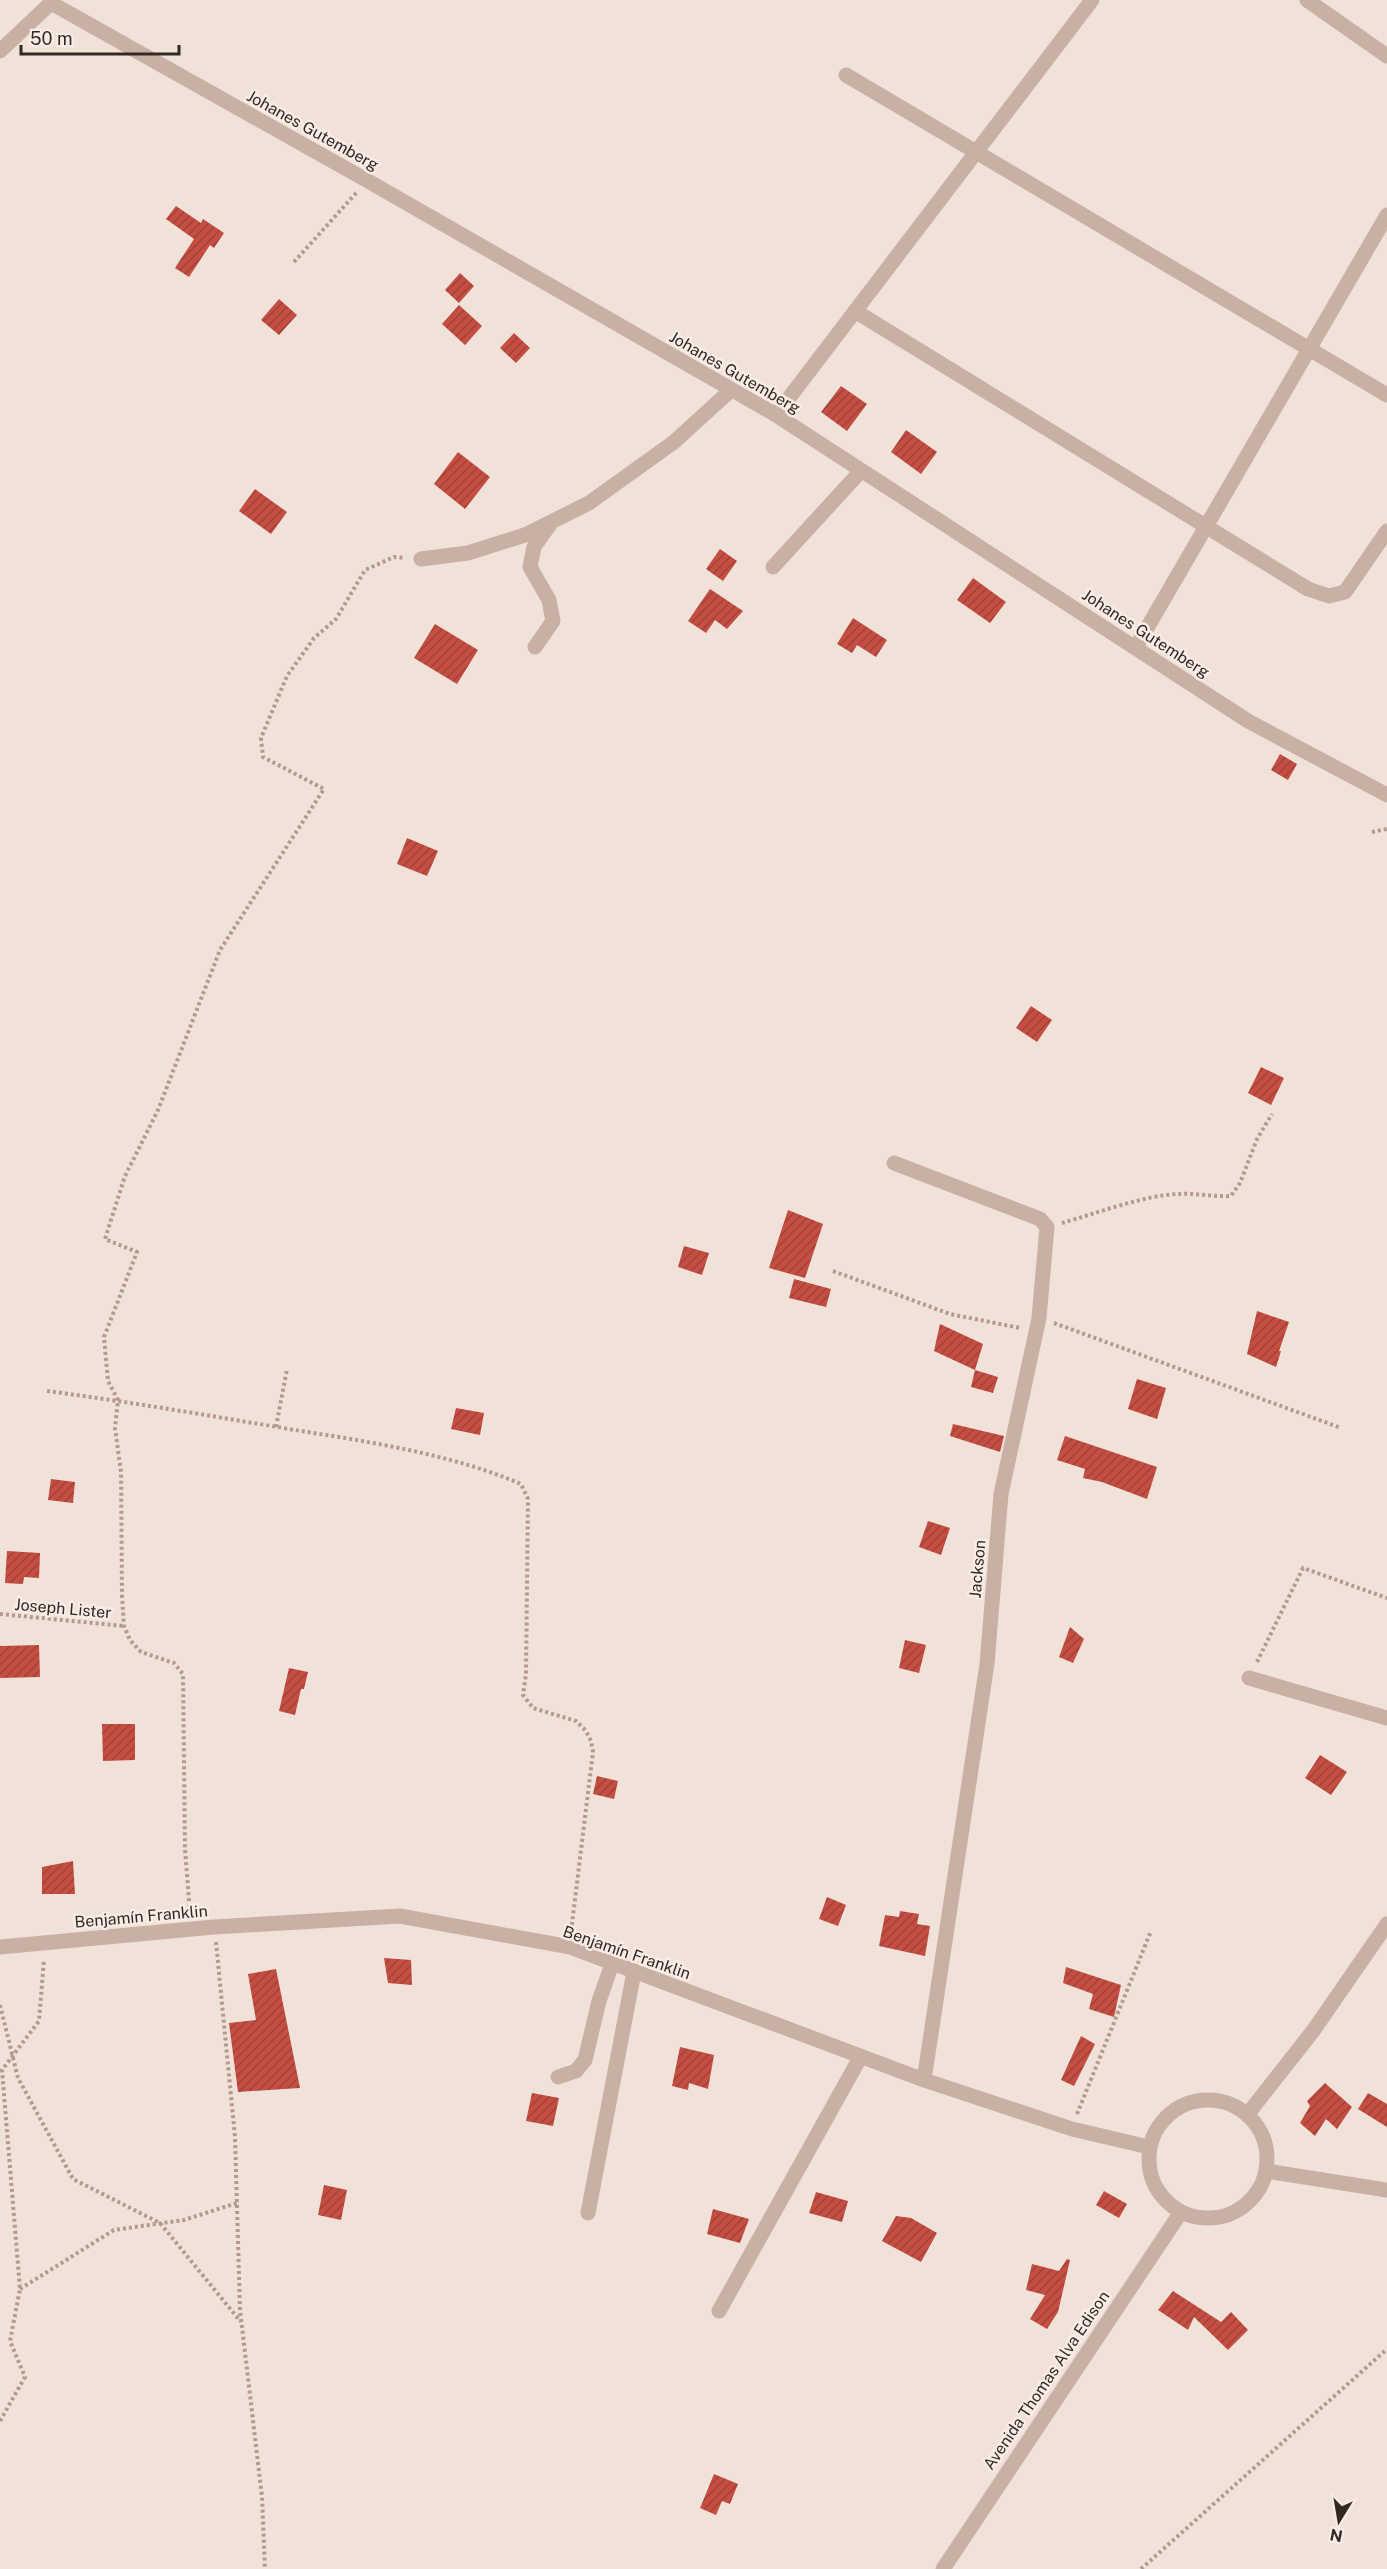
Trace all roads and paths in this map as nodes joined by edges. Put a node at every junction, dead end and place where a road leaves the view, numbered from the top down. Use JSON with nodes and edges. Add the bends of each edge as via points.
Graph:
{"nodes":[{"id":1,"x":1092,"y":0,"type":"edge"},
{"id":2,"x":1307,"y":0,"type":"edge"},
{"id":3,"x":52,"y":1,"type":"edge"},
{"id":4,"x":0,"y":51,"type":"edge"},
{"id":5,"x":1387,"y":56,"type":"edge"},
{"id":6,"x":846,"y":75,"type":"dead end"},
{"id":7,"x":976,"y":152,"type":"junction"},
{"id":8,"x":368,"y":181,"type":"junction"},
{"id":9,"x":1387,"y":215,"type":"edge"},
{"id":10,"x":294,"y":262,"type":"dead end"},
{"id":11,"x":855,"y":311,"type":"junction"},
{"id":12,"x":1309,"y":349,"type":"junction"},
{"id":13,"x":731,"y":390,"type":"junction"},
{"id":14,"x":1387,"y":395,"type":"edge"},
{"id":15,"x":776,"y":415,"type":"junction"},
{"id":16,"x":860,"y":472,"type":"junction"},
{"id":17,"x":553,"y":521,"type":"junction"},
{"id":18,"x":1208,"y":526,"type":"junction"},
{"id":19,"x":1387,"y":531,"type":"edge"},
{"id":20,"x":421,"y":559,"type":"joint"},
{"id":21,"x":773,"y":567,"type":"dead end"},
{"id":22,"x":535,"y":647,"type":"dead end"},
{"id":23,"x":1136,"y":647,"type":"junction"},
{"id":24,"x":1387,"y":795,"type":"edge"},
{"id":25,"x":1387,"y":829,"type":"edge"},
{"id":26,"x":1372,"y":832,"type":"dead end"},
{"id":27,"x":1272,"y":1114,"type":"dead end"},
{"id":28,"x":894,"y":1163,"type":"dead end"},
{"id":29,"x":1047,"y":1227,"type":"junction"},
{"id":30,"x":833,"y":1270,"type":"dead end"},
{"id":31,"x":1038,"y":1324,"type":"junction"},
{"id":32,"x":288,"y":1369,"type":"dead end"},
{"id":33,"x":47,"y":1391,"type":"dead end"},
{"id":34,"x":118,"y":1400,"type":"junction"},
{"id":35,"x":276,"y":1427,"type":"junction"},
{"id":36,"x":1341,"y":1428,"type":"dead end"},
{"id":37,"x":1387,"y":1598,"type":"edge"},
{"id":38,"x":0,"y":1614,"type":"edge"},
{"id":39,"x":124,"y":1626,"type":"junction"},
{"id":40,"x":1249,"y":1678,"type":"joint"},
{"id":41,"x":1387,"y":1718,"type":"edge"},
{"id":42,"x":1387,"y":1923,"type":"edge"},
{"id":43,"x":214,"y":1927,"type":"junction"},
{"id":44,"x":192,"y":1929,"type":"junction"},
{"id":45,"x":1150,"y":1931,"type":"dead end"},
{"id":46,"x":45,"y":1943,"type":"junction"},
{"id":47,"x":0,"y":1947,"type":"edge"},
{"id":48,"x":570,"y":1947,"type":"junction"},
{"id":49,"x":612,"y":1964,"type":"junction"},
{"id":50,"x":634,"y":1972,"type":"junction"},
{"id":51,"x":0,"y":2005,"type":"edge"},
{"id":52,"x":13,"y":2056,"type":"junction"},
{"id":53,"x":861,"y":2056,"type":"junction"},
{"id":54,"x":558,"y":2077,"type":"dead end"},
{"id":55,"x":924,"y":2080,"type":"junction"},
{"id":56,"x":1247,"y":2115,"type":"junction"},
{"id":57,"x":1072,"y":2129,"type":"junction"},
{"id":58,"x":1149,"y":2147,"type":"junction"},
{"id":59,"x":1266,"y":2171,"type":"junction"},
{"id":60,"x":1387,"y":2190,"type":"edge"},
{"id":61,"x":237,"y":2203,"type":"junction"},
{"id":62,"x":1180,"y":2212,"type":"junction"},
{"id":63,"x":588,"y":2213,"type":"dead end"},
{"id":64,"x":160,"y":2223,"type":"junction"},
{"id":65,"x":20,"y":2289,"type":"junction"},
{"id":66,"x":719,"y":2311,"type":"dead end"},
{"id":67,"x":242,"y":2322,"type":"junction"},
{"id":68,"x":1387,"y":2350,"type":"edge"},
{"id":69,"x":0,"y":2421,"type":"edge"},
{"id":70,"x":265,"y":2569,"type":"edge"},
{"id":71,"x":943,"y":2569,"type":"edge"},
{"id":72,"x":1141,"y":2569,"type":"edge"}],
"edges":[{"from":1,"to":7,"type":"street"},
{"from":2,"to":5,"type":"street"},
{"from":3,"to":4,"type":"street"},
{"from":3,"to":8,"type":"street","name":"Johanes Gutemberg"},
{"from":6,"to":7,"type":"street"},
{"from":7,"to":11,"type":"street"},
{"from":7,"to":12,"type":"street"},
{"from":8,"to":10,"type":"path"},
{"from":8,"to":13,"type":"street","name":"Johanes Gutemberg"},
{"from":9,"to":12,"type":"street"},
{"from":11,"to":15,"type":"street"},
{"from":11,"to":18,"type":"street"},
{"from":12,"to":14,"type":"street"},
{"from":12,"to":18,"type":"street"},
{"from":13,"to":15,"type":"street","name":"Johanes Gutemberg"},
{"from":13,"to":17,"type":"street","via":[[674,442],[589,503]]},
{"from":15,"to":16,"type":"street","name":"Johanes Gutemberg"},
{"from":16,"to":21,"type":"street"},
{"from":16,"to":23,"type":"street","name":"Johanes Gutemberg"},
{"from":17,"to":20,"type":"street","via":[[525,535],[468,553]]},
{"from":17,"to":22,"type":"street","via":[[534,547],[530,567],[549,600],[553,621]]},
{"from":18,"to":19,"type":"street","via":[[1308,589],[1329,596],[1345,592]]},
{"from":18,"to":23,"type":"street"},
{"from":20,"to":34,"type":"path","via":[[394,557],[365,570],[336,619],[314,638],[287,676],[261,738],[263,757],[324,789],[220,950],[158,1110],[125,1176],[105,1239],[137,1252],[104,1337],[108,1381]]},
{"from":23,"to":24,"type":"street","name":"Johanes Gutemberg","via":[[1248,721]]},
{"from":25,"to":26,"type":"path"},
{"from":27,"to":29,"type":"path","via":[[1231,1196],[1179,1194]]},
{"from":28,"to":29,"type":"street","via":[[1040,1219]]},
{"from":29,"to":31,"type":"street","name":"Jackson"},
{"from":30,"to":31,"type":"path","via":[[950,1314]]},
{"from":31,"to":36,"type":"path"},
{"from":31,"to":55,"type":"street","name":"Jackson","via":[[1001,1494],[987,1664]]},
{"from":32,"to":35,"type":"path"},
{"from":33,"to":34,"type":"path"},
{"from":34,"to":35,"type":"path"},
{"from":34,"to":39,"type":"path","via":[[115,1428],[122,1472]]},
{"from":35,"to":48,"type":"path","via":[[385,1445],[498,1474],[521,1484],[528,1499],[523,1695],[532,1708],[576,1721],[586,1731],[593,1752]]},
{"from":37,"to":40,"type":"path","via":[[1303,1568]]},
{"from":38,"to":39,"type":"path","name":"Joseph Lister"},
{"from":39,"to":44,"type":"path","via":[[141,1652],[174,1663],[183,1674],[185,1849]]},
{"from":40,"to":41,"type":"street"},
{"from":42,"to":56,"type":"street","via":[[1313,2031]]},
{"from":43,"to":44,"type":"street","name":"Benjamín Franklin"},
{"from":43,"to":48,"type":"street","name":"Benjamín Franklin","via":[[400,1916]]},
{"from":43,"to":61,"type":"path","via":[[235,2137]]},
{"from":44,"to":46,"type":"street","name":"Benjamín Franklin"},
{"from":45,"to":57,"type":"path"},
{"from":46,"to":47,"type":"street","name":"Benjamín Franklin"},
{"from":46,"to":52,"type":"path","via":[[39,2021]]},
{"from":48,"to":49,"type":"street","name":"Benjamín Franklin"},
{"from":49,"to":50,"type":"street","name":"Benjamín Franklin"},
{"from":49,"to":54,"type":"street","via":[[585,2060],[576,2071]]},
{"from":50,"to":53,"type":"street","name":"Benjamín Franklin"},
{"from":50,"to":63,"type":"street"},
{"from":51,"to":52,"type":"path"},
{"from":52,"to":64,"type":"path","via":[[18,2078],[73,2179]]},
{"from":52,"to":65,"type":"path","via":[[2,2070]]},
{"from":53,"to":55,"type":"street","name":"Benjamín Franklin"},
{"from":53,"to":66,"type":"street"},
{"from":55,"to":57,"type":"street","name":"Benjamín Franklin"},
{"from":56,"to":58,"type":"street","via":[[1220,2101],[1189,2102],[1163,2119]]},
{"from":56,"to":59,"type":"street","via":[[1265,2141]]},
{"from":57,"to":58,"type":"street","name":"Benjamín Franklin"},
{"from":58,"to":62,"type":"street","via":[[1154,2184]]},
{"from":59,"to":60,"type":"street"},
{"from":59,"to":62,"type":"street","via":[[1252,2199],[1226,2216],[1195,2217]]},
{"from":61,"to":64,"type":"path","via":[[184,2220]]},
{"from":61,"to":67,"type":"path"},
{"from":62,"to":71,"type":"street","name":"Avenida Thomas Alva Edison"},
{"from":64,"to":65,"type":"path","via":[[114,2230]]},
{"from":64,"to":67,"type":"path"},
{"from":65,"to":69,"type":"path","via":[[10,2341],[25,2377]]},
{"from":67,"to":70,"type":"path","via":[[262,2497]]},
{"from":68,"to":72,"type":"path"}]}
